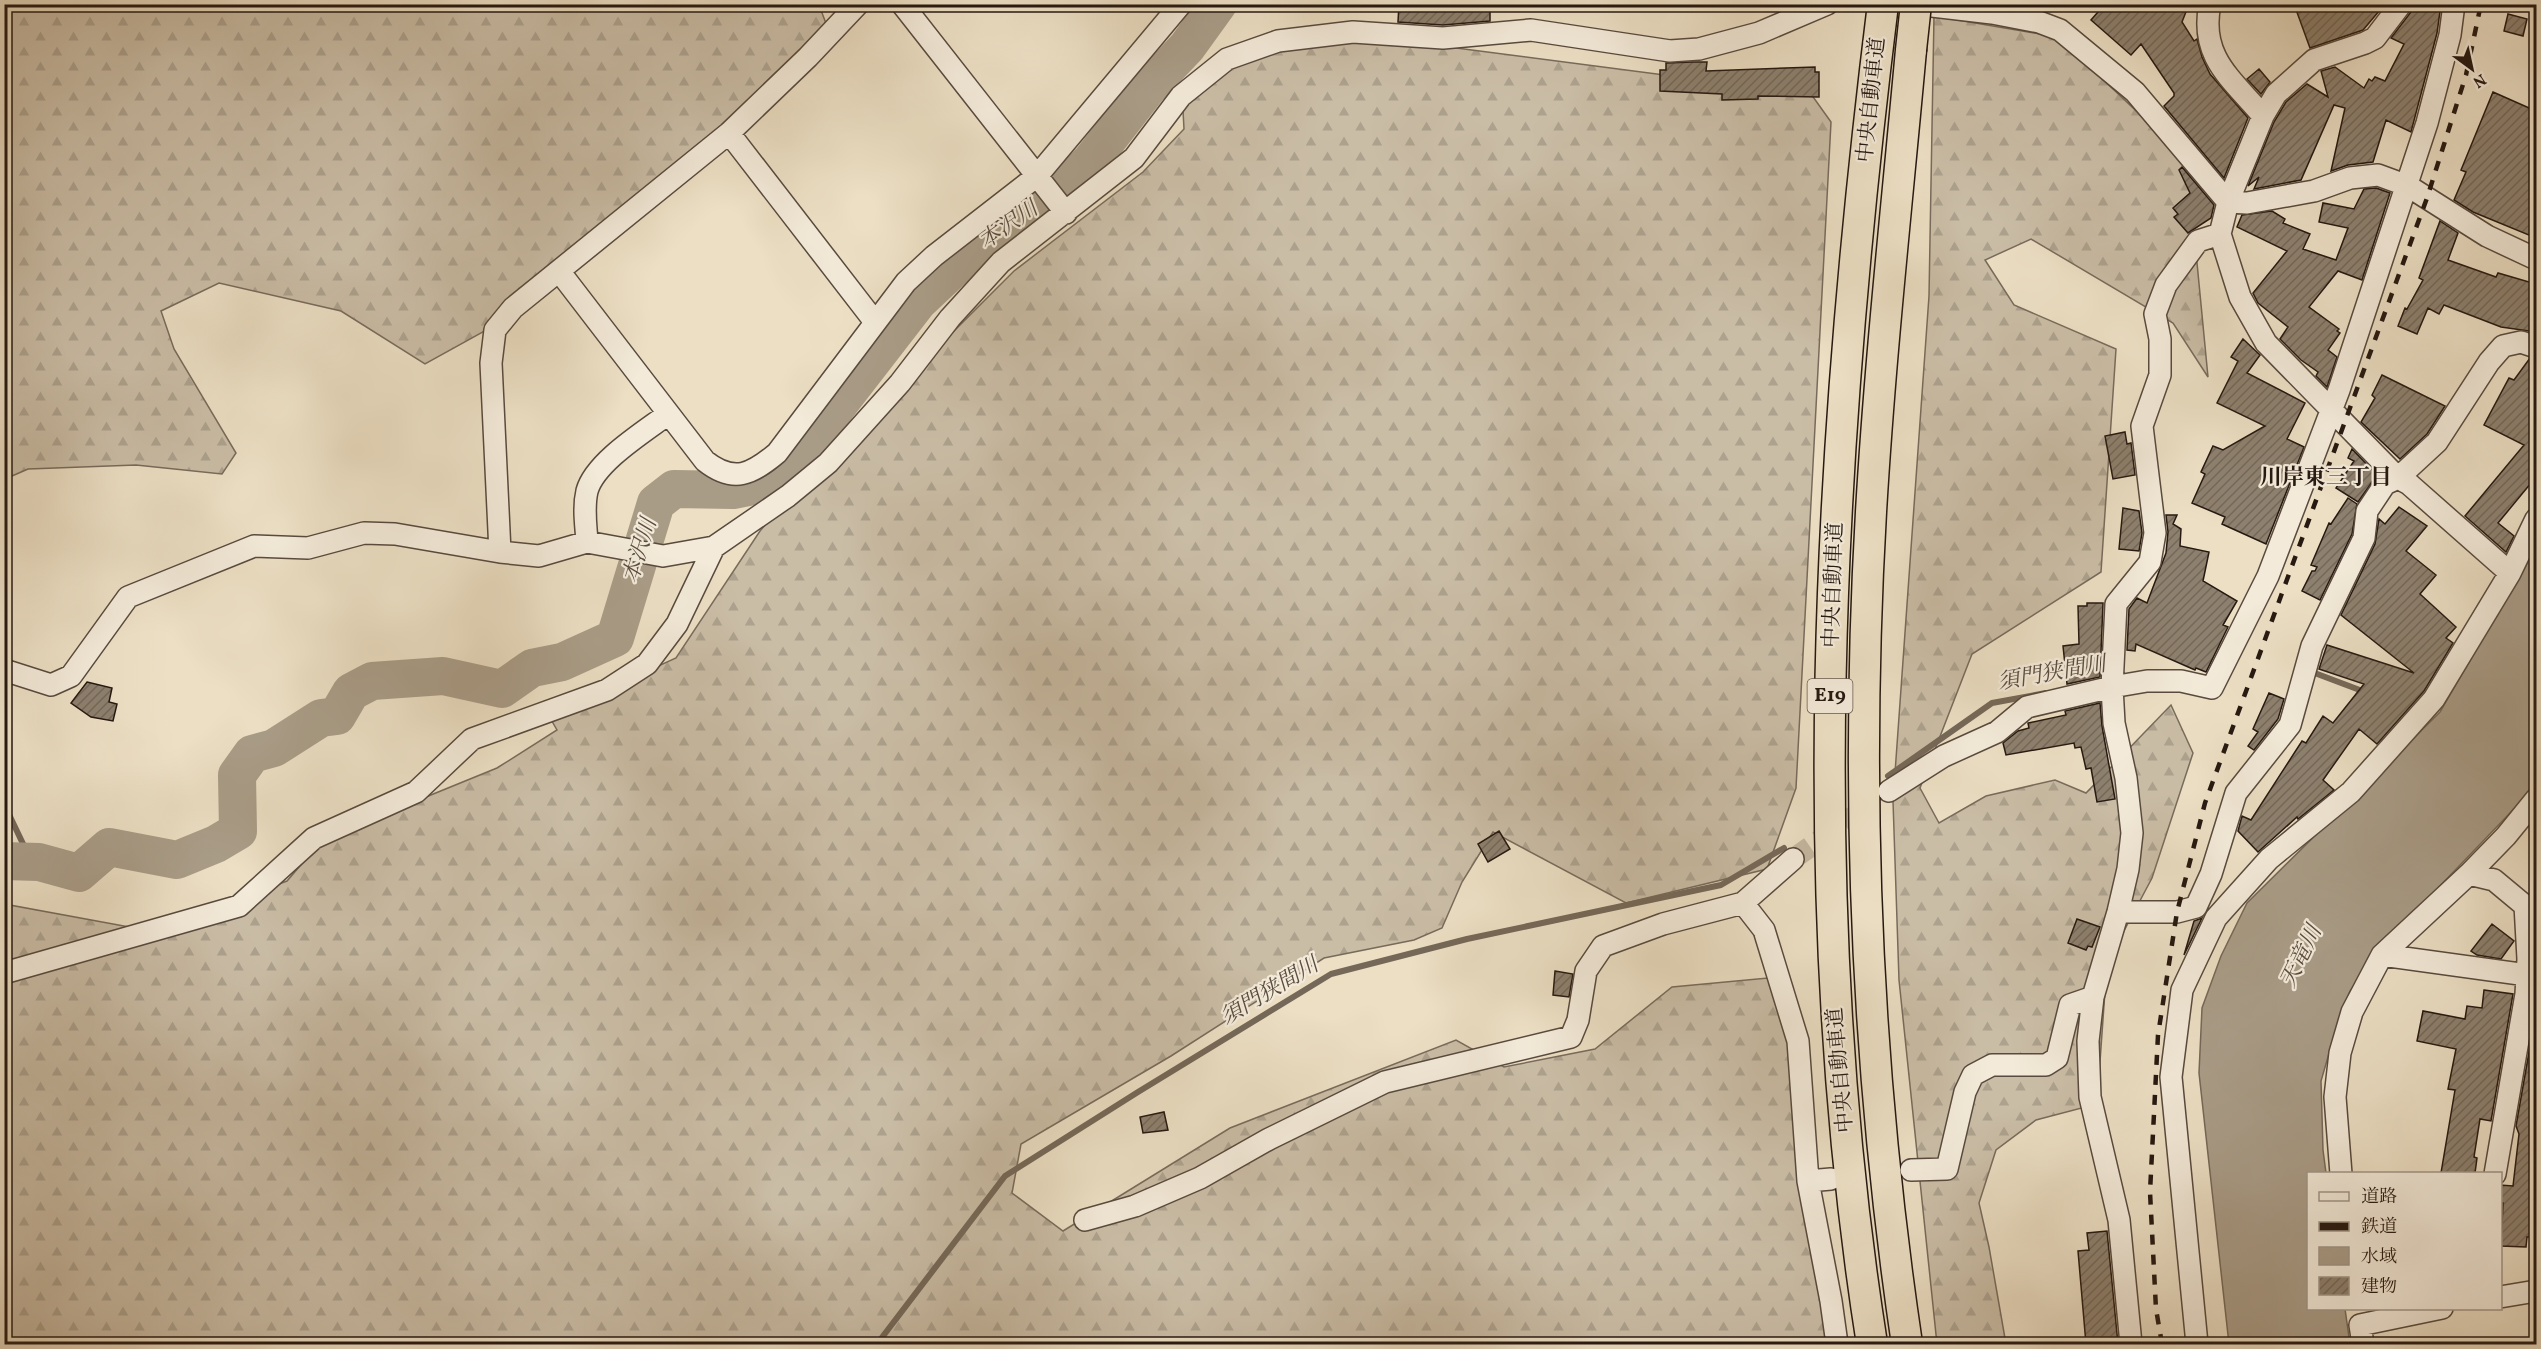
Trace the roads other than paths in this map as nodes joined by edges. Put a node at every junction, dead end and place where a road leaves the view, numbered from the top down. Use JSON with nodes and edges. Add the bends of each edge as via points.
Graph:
{"nodes":[{"id":1,"x":858,"y":4,"type":"edge"},
{"id":2,"x":902,"y":4,"type":"edge"},
{"id":3,"x":1181,"y":4,"type":"edge"},
{"id":4,"x":1827,"y":4,"type":"edge"},
{"id":5,"x":1883,"y":4,"type":"edge"},
{"id":6,"x":1916,"y":4,"type":"edge"},
{"id":7,"x":2210,"y":4,"type":"edge"},
{"id":8,"x":2401,"y":4,"type":"edge"},
{"id":9,"x":2454,"y":4,"type":"edge"},
{"id":10,"x":1992,"y":9,"type":"edge"},
{"id":11,"x":2263,"y":116,"type":"junction"},
{"id":12,"x":729,"y":133,"type":"junction"},
{"id":13,"x":1037,"y":176,"type":"junction"},
{"id":14,"x":2408,"y":186,"type":"junction"},
{"id":15,"x":2228,"y":201,"type":"junction"},
{"id":16,"x":1066,"y":213,"type":"junction"},
{"id":17,"x":2220,"y":234,"type":"junction"},
{"id":18,"x":2536,"y":259,"type":"edge"},
{"id":19,"x":559,"y":271,"type":"junction"},
{"id":20,"x":875,"y":322,"type":"junction"},
{"id":21,"x":2536,"y":347,"type":"edge"},
{"id":22,"x":2331,"y":410,"type":"junction"},
{"id":23,"x":668,"y":414,"type":"junction"},
{"id":24,"x":2398,"y":478,"type":"junction"},
{"id":25,"x":2536,"y":519,"type":"edge"},
{"id":26,"x":587,"y":542,"type":"junction"},
{"id":27,"x":714,"y":548,"type":"junction"},
{"id":28,"x":500,"y":552,"type":"junction"},
{"id":29,"x":2510,"y":573,"type":"junction"},
{"id":30,"x":4,"y":670,"type":"edge"},
{"id":31,"x":2112,"y":687,"type":"junction"},
{"id":32,"x":1889,"y":791,"type":"tunnel mouth"},
{"id":33,"x":2536,"y":799,"type":"edge"},
{"id":34,"x":1793,"y":859,"type":"tunnel mouth"},
{"id":35,"x":2469,"y":874,"type":"junction"},
{"id":36,"x":1743,"y":903,"type":"junction"},
{"id":37,"x":2531,"y":910,"type":"edge"},
{"id":38,"x":2118,"y":912,"type":"junction"},
{"id":39,"x":2382,"y":955,"type":"junction"},
{"id":40,"x":4,"y":973,"type":"edge"},
{"id":41,"x":2527,"y":975,"type":"junction"},
{"id":42,"x":2093,"y":997,"type":"junction"},
{"id":43,"x":1911,"y":1170,"type":"dead end"},
{"id":44,"x":2341,"y":1172,"type":"edge"},
{"id":45,"x":2494,"y":1172,"type":"edge"},
{"id":46,"x":1831,"y":1179,"type":"dead end"},
{"id":47,"x":1808,"y":1181,"type":"junction"},
{"id":48,"x":1085,"y":1221,"type":"dead end"},
{"id":49,"x":2536,"y":1291,"type":"edge"},
{"id":50,"x":2502,"y":1297,"type":"edge"},
{"id":51,"x":2433,"y":1310,"type":"edge"},
{"id":52,"x":2361,"y":1326,"type":"edge"},
{"id":53,"x":1837,"y":1344,"type":"edge"},
{"id":54,"x":1872,"y":1344,"type":"edge"},
{"id":55,"x":1907,"y":1344,"type":"edge"},
{"id":56,"x":2131,"y":1344,"type":"edge"},
{"id":57,"x":2197,"y":1344,"type":"edge"}],
"edges":[{"from":1,"to":12,"type":"street"},
{"from":2,"to":13,"type":"street"},
{"from":3,"to":13,"type":"street"},
{"from":4,"to":16,"type":"street","via":[[1759,33],[1699,49],[1670,51],[1531,30],[1443,38],[1353,32],[1278,41],[1227,59],[1181,96],[1134,158]]},
{"from":5,"to":54,"type":"highway","name":"中央自動車道","number":"E19","via":[[1853,279],[1837,514],[1830,718],[1830,880],[1836,1007],[1859,1261]]},
{"from":6,"to":10,"type":"street"},
{"from":6,"to":55,"type":"highway","name":"中央自動車道","number":"E19","bridge":true,"via":[[1871,512],[1864,716],[1871,1004],[1891,1232]]},
{"from":7,"to":11,"type":"street","via":[[2206,23],[2216,60]]},
{"from":8,"to":11,"type":"street","via":[[2375,38],[2306,66],[2276,94]]},
{"from":9,"to":14,"type":"street","via":[[2450,35]]},
{"from":10,"to":15,"type":"street","via":[[2060,30],[2135,92]]},
{"from":11,"to":15,"type":"street"},
{"from":12,"to":19,"type":"street"},
{"from":12,"to":20,"type":"street"},
{"from":13,"to":16,"type":"street"},
{"from":13,"to":20,"type":"street","via":[[934,256],[906,282]]},
{"from":14,"to":15,"type":"street","via":[[2378,175],[2350,178],[2270,200]]},
{"from":14,"to":18,"type":"street","via":[[2487,236]]},
{"from":14,"to":22,"type":"street"},
{"from":15,"to":17,"type":"street"},
{"from":16,"to":27,"type":"street","via":[[1001,262],[828,463]]},
{"from":17,"to":22,"type":"street","via":[[2240,297],[2266,344]]},
{"from":17,"to":31,"type":"street","via":[[2198,241],[2166,285],[2155,314],[2160,375],[2142,426],[2155,533],[2150,562],[2116,604]]},
{"from":19,"to":23,"type":"street"},
{"from":19,"to":28,"type":"street","via":[[513,308],[495,330],[491,363]]},
{"from":20,"to":23,"type":"street","via":[[777,453],[761,467],[744,474],[717,471]]},
{"from":21,"to":24,"type":"street","via":[[2521,342],[2503,346],[2437,442]]},
{"from":22,"to":24,"type":"street"},
{"from":22,"to":31,"type":"street","via":[[2268,576],[2212,688],[2170,681]]},
{"from":23,"to":26,"type":"street","via":[[597,472],[588,489],[585,509]]},
{"from":24,"to":29,"type":"street"},
{"from":24,"to":38,"type":"street","via":[[2385,484],[2367,511],[2364,538],[2312,646],[2290,725],[2236,793],[2211,874],[2196,907],[2177,912]]},
{"from":25,"to":29,"type":"street"},
{"from":26,"to":27,"type":"street","via":[[663,556]]},
{"from":26,"to":28,"type":"street","via":[[539,556]]},
{"from":27,"to":40,"type":"street","via":[[678,624],[647,664],[607,690],[472,739],[416,792],[314,838],[239,906]]},
{"from":28,"to":30,"type":"street","via":[[395,534],[364,533],[308,548],[254,546],[128,597],[71,676],[51,685]]},
{"from":29,"to":57,"type":"street","via":[[2434,699],[2351,792],[2269,859],[2216,918],[2182,990],[2171,1077]]},
{"from":31,"to":32,"type":"street","via":[[2027,707],[1997,732],[1944,756]]},
{"from":31,"to":38,"type":"street","via":[[2132,833]]},
{"from":33,"to":35,"type":"street"},
{"from":34,"to":36,"type":"street"},
{"from":35,"to":37,"type":"street","via":[[2494,880]]},
{"from":35,"to":39,"type":"street"},
{"from":36,"to":47,"type":"street","via":[[1764,930],[1798,1041]]},
{"from":36,"to":48,"type":"street","via":[[1663,924],[1603,946],[1586,971],[1578,1020],[1571,1037],[1385,1082],[1200,1178],[1135,1206]]},
{"from":37,"to":41,"type":"street"},
{"from":38,"to":42,"type":"street"},
{"from":39,"to":41,"type":"street"},
{"from":39,"to":44,"type":"street","via":[[2352,1012],[2340,1053],[2335,1097]]},
{"from":41,"to":45,"type":"street"},
{"from":42,"to":43,"type":"street","via":[[2070,1005],[2057,1058],[2046,1065],[1992,1065],[1973,1075],[1965,1092],[1947,1169]]},
{"from":42,"to":56,"type":"street","via":[[2088,1041],[2090,1096],[2119,1220]]},
{"from":46,"to":47,"type":"street"},
{"from":47,"to":53,"type":"street"},
{"from":49,"to":50,"type":"street"},
{"from":51,"to":52,"type":"street"}]}
